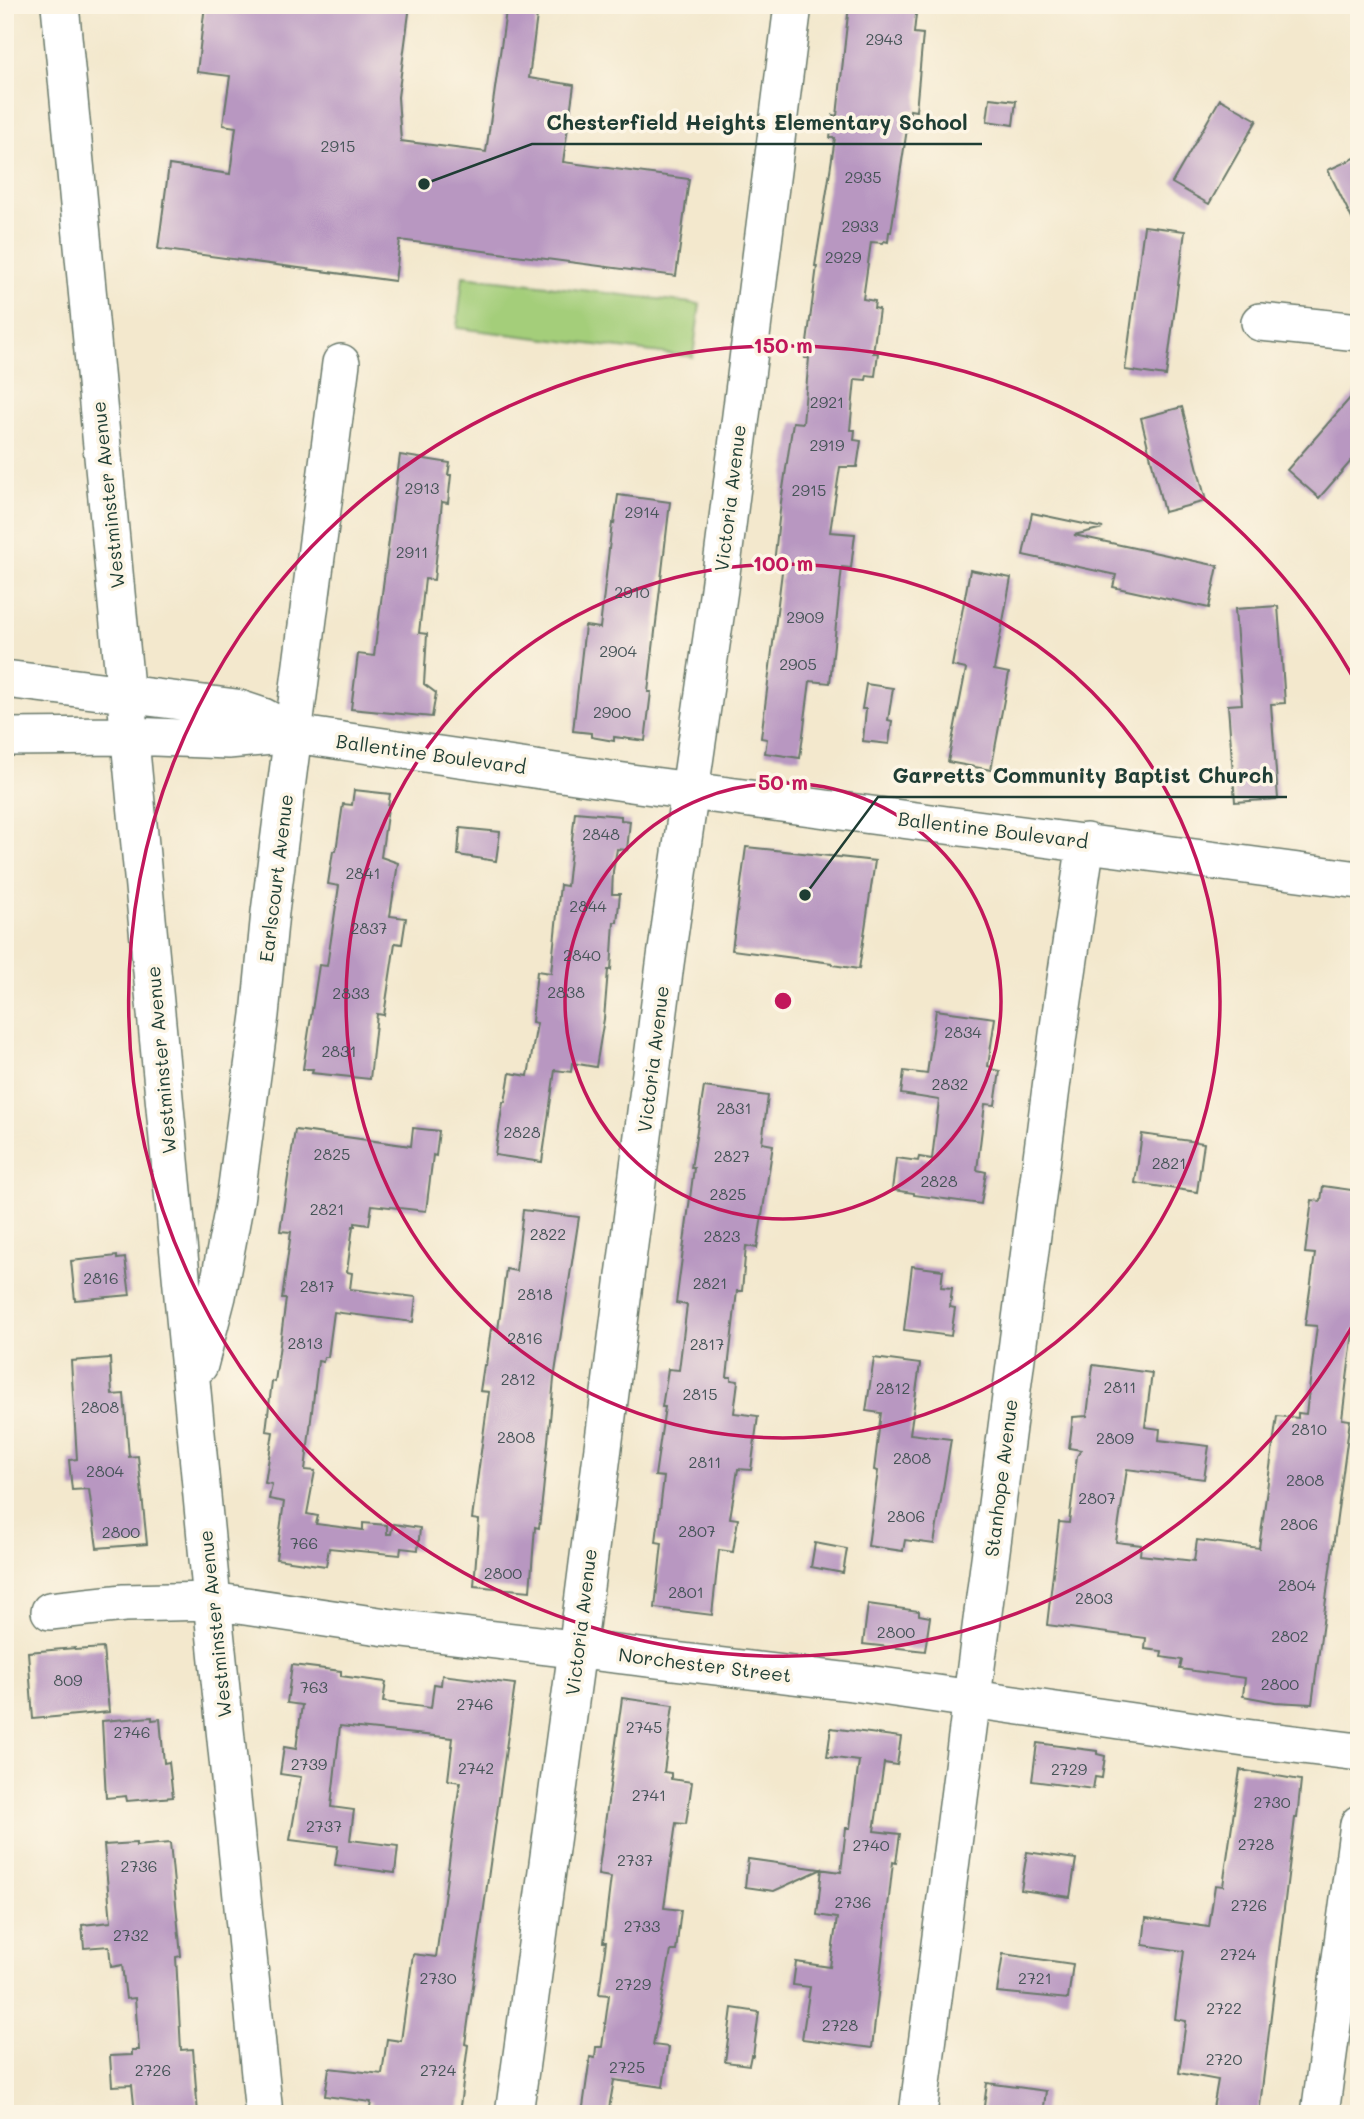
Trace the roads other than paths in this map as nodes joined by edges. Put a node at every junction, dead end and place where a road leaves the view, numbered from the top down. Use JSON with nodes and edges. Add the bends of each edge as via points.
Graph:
{"nodes":[{"id":1,"x":60,"y":5,"type":"edge"},
{"id":2,"x":793,"y":5,"type":"edge"},
{"id":3,"x":1260,"y":322,"type":"dead end"},
{"id":4,"x":1359,"y":331,"type":"edge"},
{"id":5,"x":341,"y":363,"type":"dead end"},
{"id":6,"x":5,"y":679,"type":"edge"},
{"id":7,"x":127,"y":693,"type":"junction"},
{"id":8,"x":294,"y":734,"type":"junction"},
{"id":9,"x":131,"y":736,"type":"junction"},
{"id":10,"x":5,"y":737,"type":"edge"},
{"id":11,"x":690,"y":790,"type":"junction"},
{"id":12,"x":1086,"y":842,"type":"junction"},
{"id":13,"x":1359,"y":880,"type":"edge"},
{"id":14,"x":192,"y":1390,"type":"junction"},
{"id":15,"x":212,"y":1601,"type":"junction"},
{"id":16,"x":50,"y":1611,"type":"dead end"},
{"id":17,"x":577,"y":1650,"type":"junction"},
{"id":18,"x":973,"y":1700,"type":"junction"},
{"id":19,"x":1359,"y":1752,"type":"edge"},
{"id":20,"x":1359,"y":1824,"type":"edge"},
{"id":21,"x":264,"y":2114,"type":"edge"},
{"id":22,"x":514,"y":2114,"type":"edge"},
{"id":23,"x":918,"y":2114,"type":"edge"},
{"id":24,"x":1320,"y":2114,"type":"edge"}],
"edges":[{"from":1,"to":7,"type":"street","name":"Westminster Avenue"},
{"from":2,"to":11,"type":"street","name":"Victoria Avenue"},
{"from":3,"to":4,"type":"street"},
{"from":5,"to":8,"type":"street","name":"Earlscourt Avenue"},
{"from":6,"to":7,"type":"street","name":"Ballentine Boulevard"},
{"from":7,"to":8,"type":"street","name":"Ballentine Boulevard","via":[[236,708]]},
{"from":7,"to":9,"type":"street","name":"Westminster Avenue"},
{"from":8,"to":9,"type":"street","name":"Ballentine Boulevard","via":[[228,740]]},
{"from":8,"to":11,"type":"street","name":"Ballentine Boulevard"},
{"from":8,"to":14,"type":"street","name":"Earlscourt Avenue","via":[[235,1201],[217,1296]]},
{"from":9,"to":10,"type":"street","name":"Ballentine Boulevard"},
{"from":9,"to":14,"type":"street","name":"Westminster Avenue"},
{"from":11,"to":12,"type":"street","name":"Ballentine Boulevard"},
{"from":11,"to":17,"type":"street","name":"Victoria Avenue"},
{"from":12,"to":13,"type":"street","name":"Ballentine Boulevard"},
{"from":12,"to":18,"type":"street","name":"Stanhope Avenue"},
{"from":14,"to":15,"type":"street","name":"Westminster Avenue"},
{"from":15,"to":16,"type":"street","name":"Norchester Street"},
{"from":15,"to":17,"type":"street","name":"Norchester Street"},
{"from":15,"to":21,"type":"street","name":"Westminster Avenue"},
{"from":17,"to":18,"type":"street","name":"Norchester Street"},
{"from":17,"to":22,"type":"street","name":"Victoria Avenue"},
{"from":18,"to":19,"type":"street","name":"Norchester Street"},
{"from":18,"to":23,"type":"street","name":"Stanhope Avenue"},
{"from":20,"to":24,"type":"street"}]}
